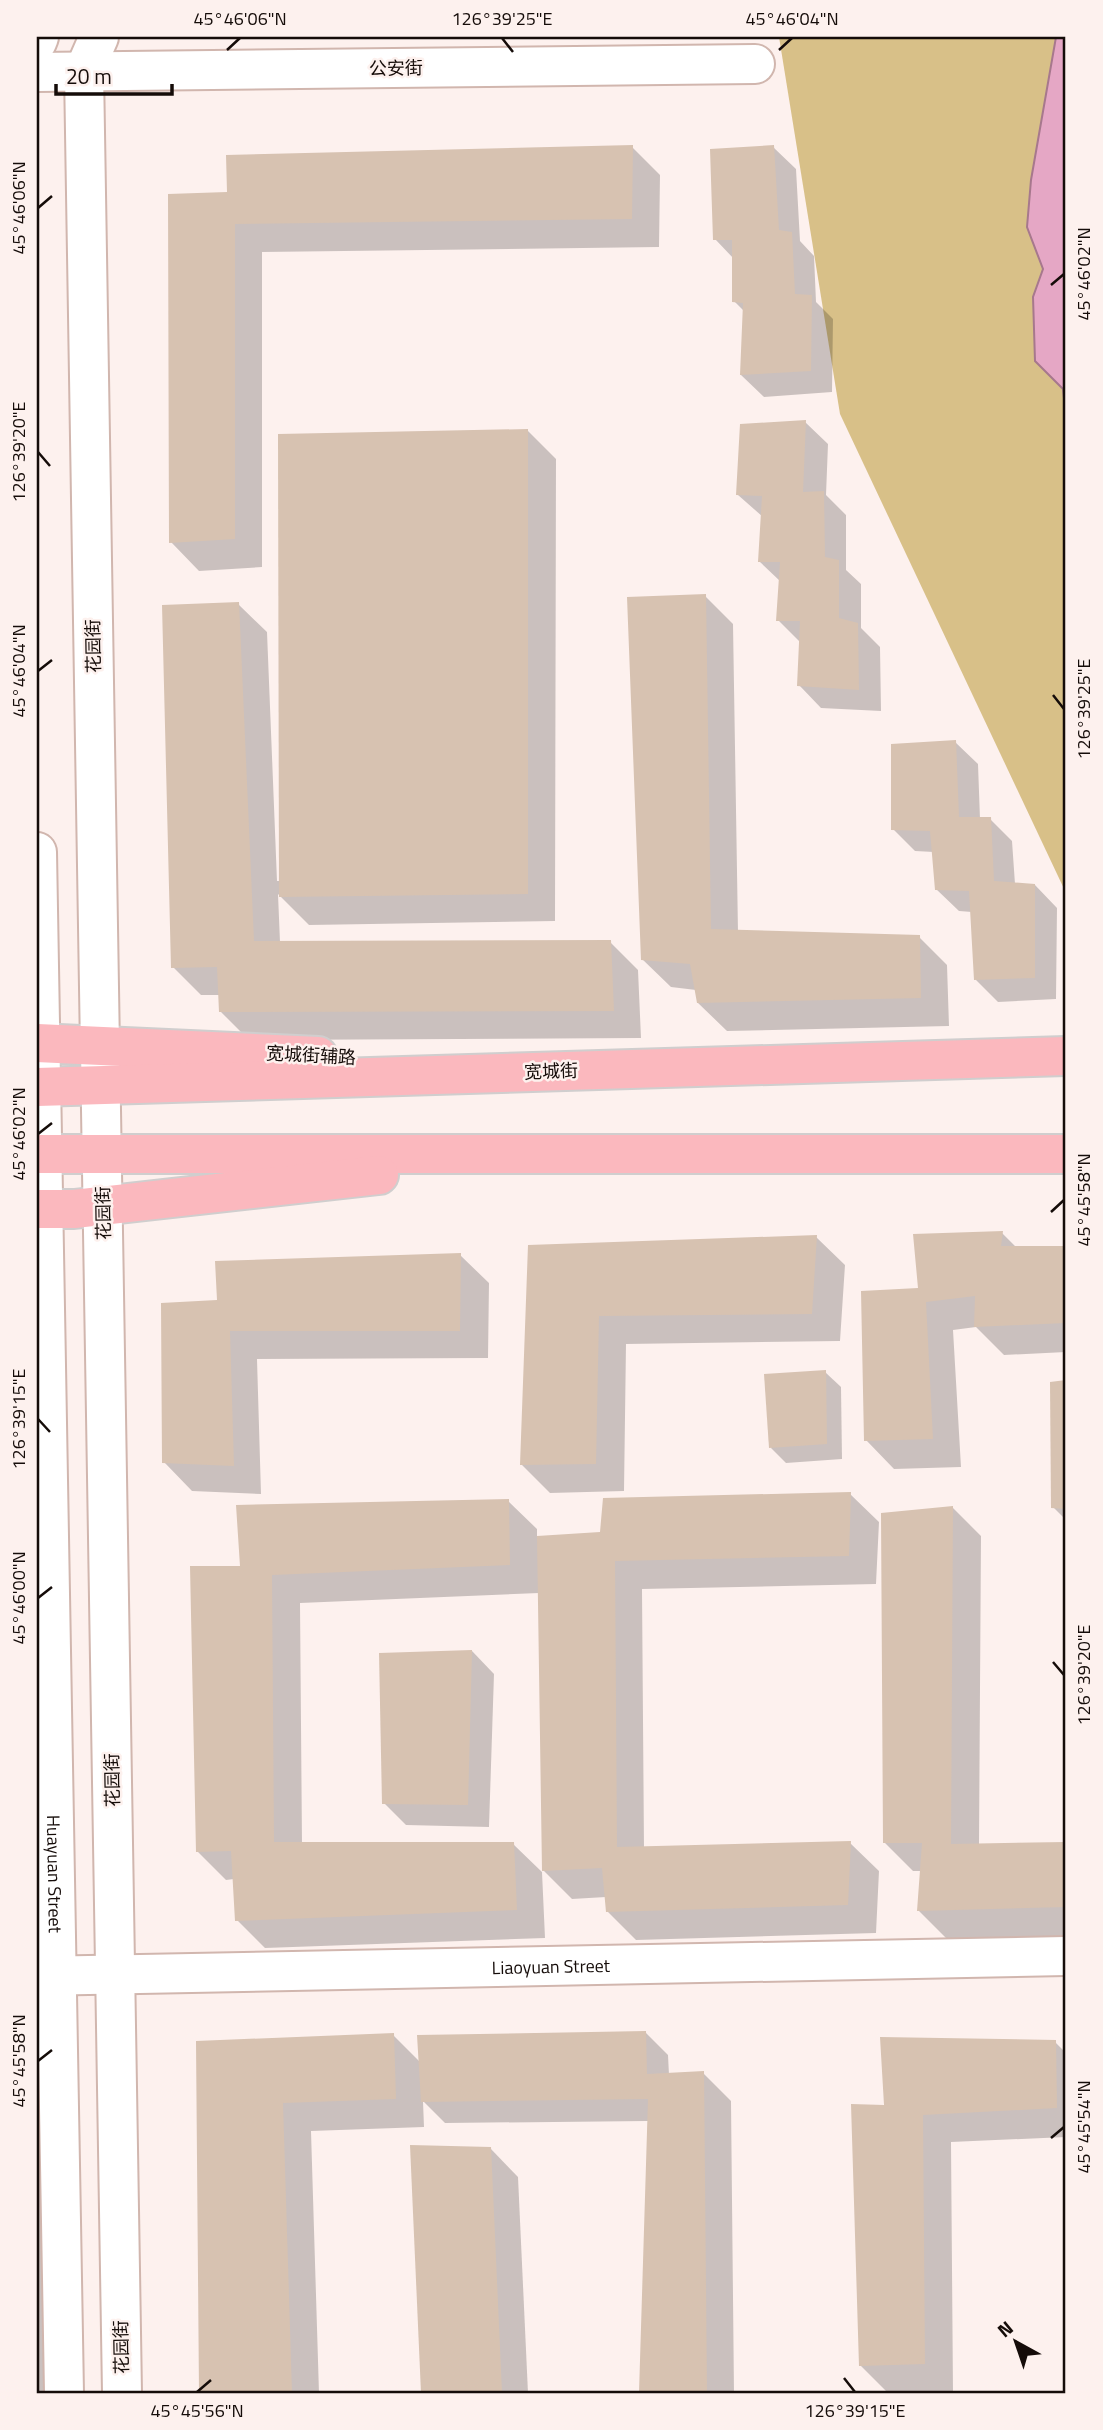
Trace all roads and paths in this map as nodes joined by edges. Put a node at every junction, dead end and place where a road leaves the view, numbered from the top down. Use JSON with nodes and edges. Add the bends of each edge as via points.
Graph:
{"nodes":[{"id":1,"x":39,"y":37,"type":"edge"},
{"id":2,"x":99,"y":37,"type":"edge"},
{"id":3,"x":37,"y":42,"type":"edge"},
{"id":4,"x":755,"y":64,"type":"dead end"},
{"id":5,"x":84,"y":71,"type":"junction"},
{"id":6,"x":37,"y":72,"type":"edge"},
{"id":7,"x":37,"y":852,"type":"edge"},
{"id":8,"x":38,"y":1043,"type":"edge"},
{"id":9,"x":100,"y":1044,"type":"junction"},
{"id":10,"x":1066,"y":1056,"type":"edge"},
{"id":11,"x":586,"y":1070,"type":"junction"},
{"id":12,"x":101,"y":1085,"type":"junction"},
{"id":13,"x":39,"y":1087,"type":"edge"},
{"id":14,"x":39,"y":1154,"type":"edge"},
{"id":15,"x":102,"y":1154,"type":"junction"},
{"id":16,"x":574,"y":1154,"type":"junction"},
{"id":17,"x":1066,"y":1154,"type":"edge"},
{"id":18,"x":103,"y":1206,"type":"junction"},
{"id":19,"x":40,"y":1209,"type":"edge"},
{"id":20,"x":1066,"y":1955,"type":"edge"},
{"id":21,"x":115,"y":1974,"type":"junction"},
{"id":22,"x":47,"y":1976,"type":"edge"},
{"id":23,"x":64,"y":2393,"type":"edge"},
{"id":24,"x":122,"y":2393,"type":"edge"}],
"edges":[{"from":1,"to":3,"type":"main road"},
{"from":2,"to":5,"type":"main road","name":"花园街"},
{"from":4,"to":5,"type":"main road","name":"公安街"},
{"from":5,"to":6,"type":"main road","name":"公安街"},
{"from":5,"to":9,"type":"main road","name":"花园街"},
{"from":7,"to":8,"type":"main road","name":"Huayuan Street"},
{"from":8,"to":9,"type":"highway","name":"宽城街辅路"},
{"from":8,"to":13,"type":"main road","name":"Huayuan Street"},
{"from":9,"to":11,"type":"highway","name":"宽城街辅路"},
{"from":9,"to":12,"type":"main road","name":"花园街"},
{"from":10,"to":11,"type":"highway","name":"宽城街"},
{"from":11,"to":12,"type":"highway","name":"宽城街"},
{"from":12,"to":13,"type":"highway","name":"宽城街"},
{"from":12,"to":15,"type":"main road","name":"花园街"},
{"from":13,"to":14,"type":"main road","name":"Huayuan Street"},
{"from":14,"to":15,"type":"highway"},
{"from":14,"to":19,"type":"main road","name":"Huayuan Street"},
{"from":15,"to":16,"type":"highway"},
{"from":15,"to":18,"type":"main road","name":"花园街"},
{"from":16,"to":17,"type":"highway"},
{"from":16,"to":18,"type":"highway"},
{"from":18,"to":19,"type":"highway"},
{"from":18,"to":21,"type":"main road","name":"花园街"},
{"from":19,"to":22,"type":"main road","name":"Huayuan Street"},
{"from":20,"to":21,"type":"main road","name":"Liaoyuan Street"},
{"from":21,"to":22,"type":"main road","name":"Liaoyuan Street"},
{"from":21,"to":24,"type":"main road","name":"花园街"},
{"from":22,"to":23,"type":"main road","name":"Huayuan Street"}]}
